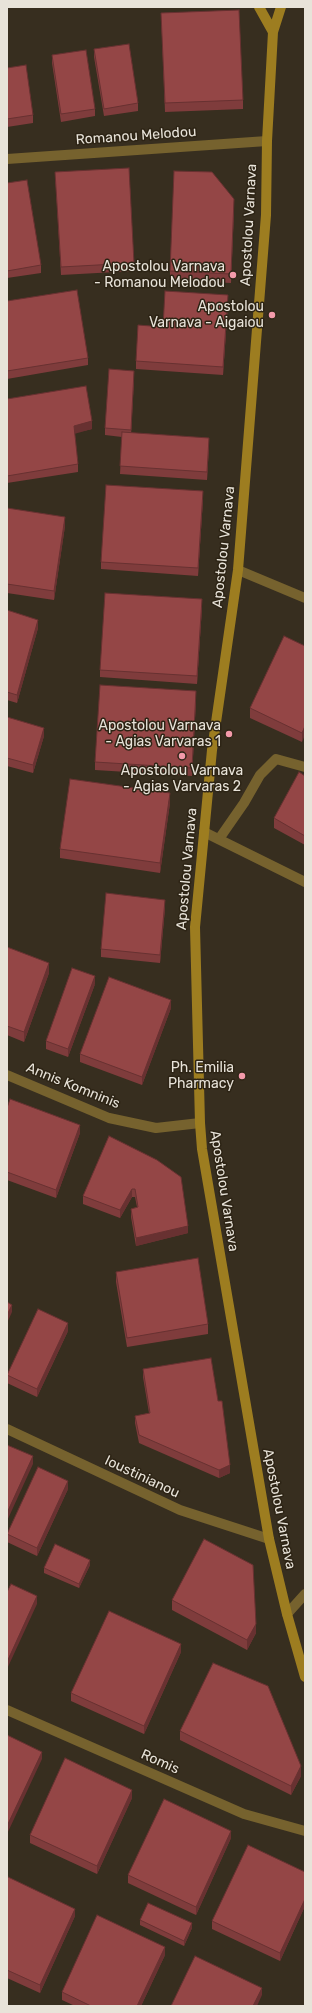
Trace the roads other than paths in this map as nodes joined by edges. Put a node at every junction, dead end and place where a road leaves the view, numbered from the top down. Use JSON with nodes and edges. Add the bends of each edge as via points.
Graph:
{"nodes":[{"id":1,"x":259,"y":7,"type":"edge"},
{"id":2,"x":281,"y":7,"type":"edge"},
{"id":3,"x":273,"y":32,"type":"junction"},
{"id":4,"x":267,"y":141,"type":"junction"},
{"id":5,"x":7,"y":158,"type":"edge"},
{"id":6,"x":238,"y":570,"type":"junction"},
{"id":7,"x":305,"y":598,"type":"edge"},
{"id":8,"x":305,"y":767,"type":"edge"},
{"id":9,"x":204,"y":832,"type":"junction"},
{"id":10,"x":219,"y":839,"type":"junction"},
{"id":11,"x":305,"y":882,"type":"edge"},
{"id":12,"x":7,"y":1075,"type":"edge"},
{"id":13,"x":200,"y":1123,"type":"junction"},
{"id":14,"x":7,"y":1429,"type":"edge"},
{"id":15,"x":269,"y":1539,"type":"junction"},
{"id":16,"x":305,"y":1594,"type":"edge"},
{"id":17,"x":287,"y":1614,"type":"junction"},
{"id":18,"x":305,"y":1677,"type":"edge"},
{"id":19,"x":7,"y":1710,"type":"edge"},
{"id":20,"x":305,"y":1831,"type":"edge"}],
"edges":[{"from":1,"to":3,"type":"main road"},
{"from":2,"to":3,"type":"main road","name":"Apostolou Varnava"},
{"from":3,"to":4,"type":"main road","name":"Apostolou Varnava"},
{"from":4,"to":5,"type":"street","name":"Romanou Melodou"},
{"from":4,"to":6,"type":"main road","name":"Apostolou Varnava","via":[[266,215]]},
{"from":6,"to":7,"type":"street"},
{"from":6,"to":9,"type":"main road","name":"Apostolou Varnava","via":[[212,750]]},
{"from":8,"to":10,"type":"street","via":[[276,759],[260,775]]},
{"from":9,"to":10,"type":"street"},
{"from":9,"to":13,"type":"main road","name":"Apostolou Varnava","via":[[195,927]]},
{"from":10,"to":11,"type":"street"},
{"from":12,"to":13,"type":"street","name":"Annis Komninis","via":[[109,1118],[156,1128]]},
{"from":13,"to":15,"type":"main road","name":"Apostolou Varnava","via":[[202,1149]]},
{"from":14,"to":15,"type":"street","name":"Ioustinianou","via":[[180,1510]]},
{"from":15,"to":17,"type":"main road","name":"Apostolou Varnava"},
{"from":16,"to":17,"type":"street"},
{"from":17,"to":18,"type":"main road","name":"Apostolou Varnava"},
{"from":19,"to":20,"type":"street","name":"Romis","via":[[244,1814]]}]}
